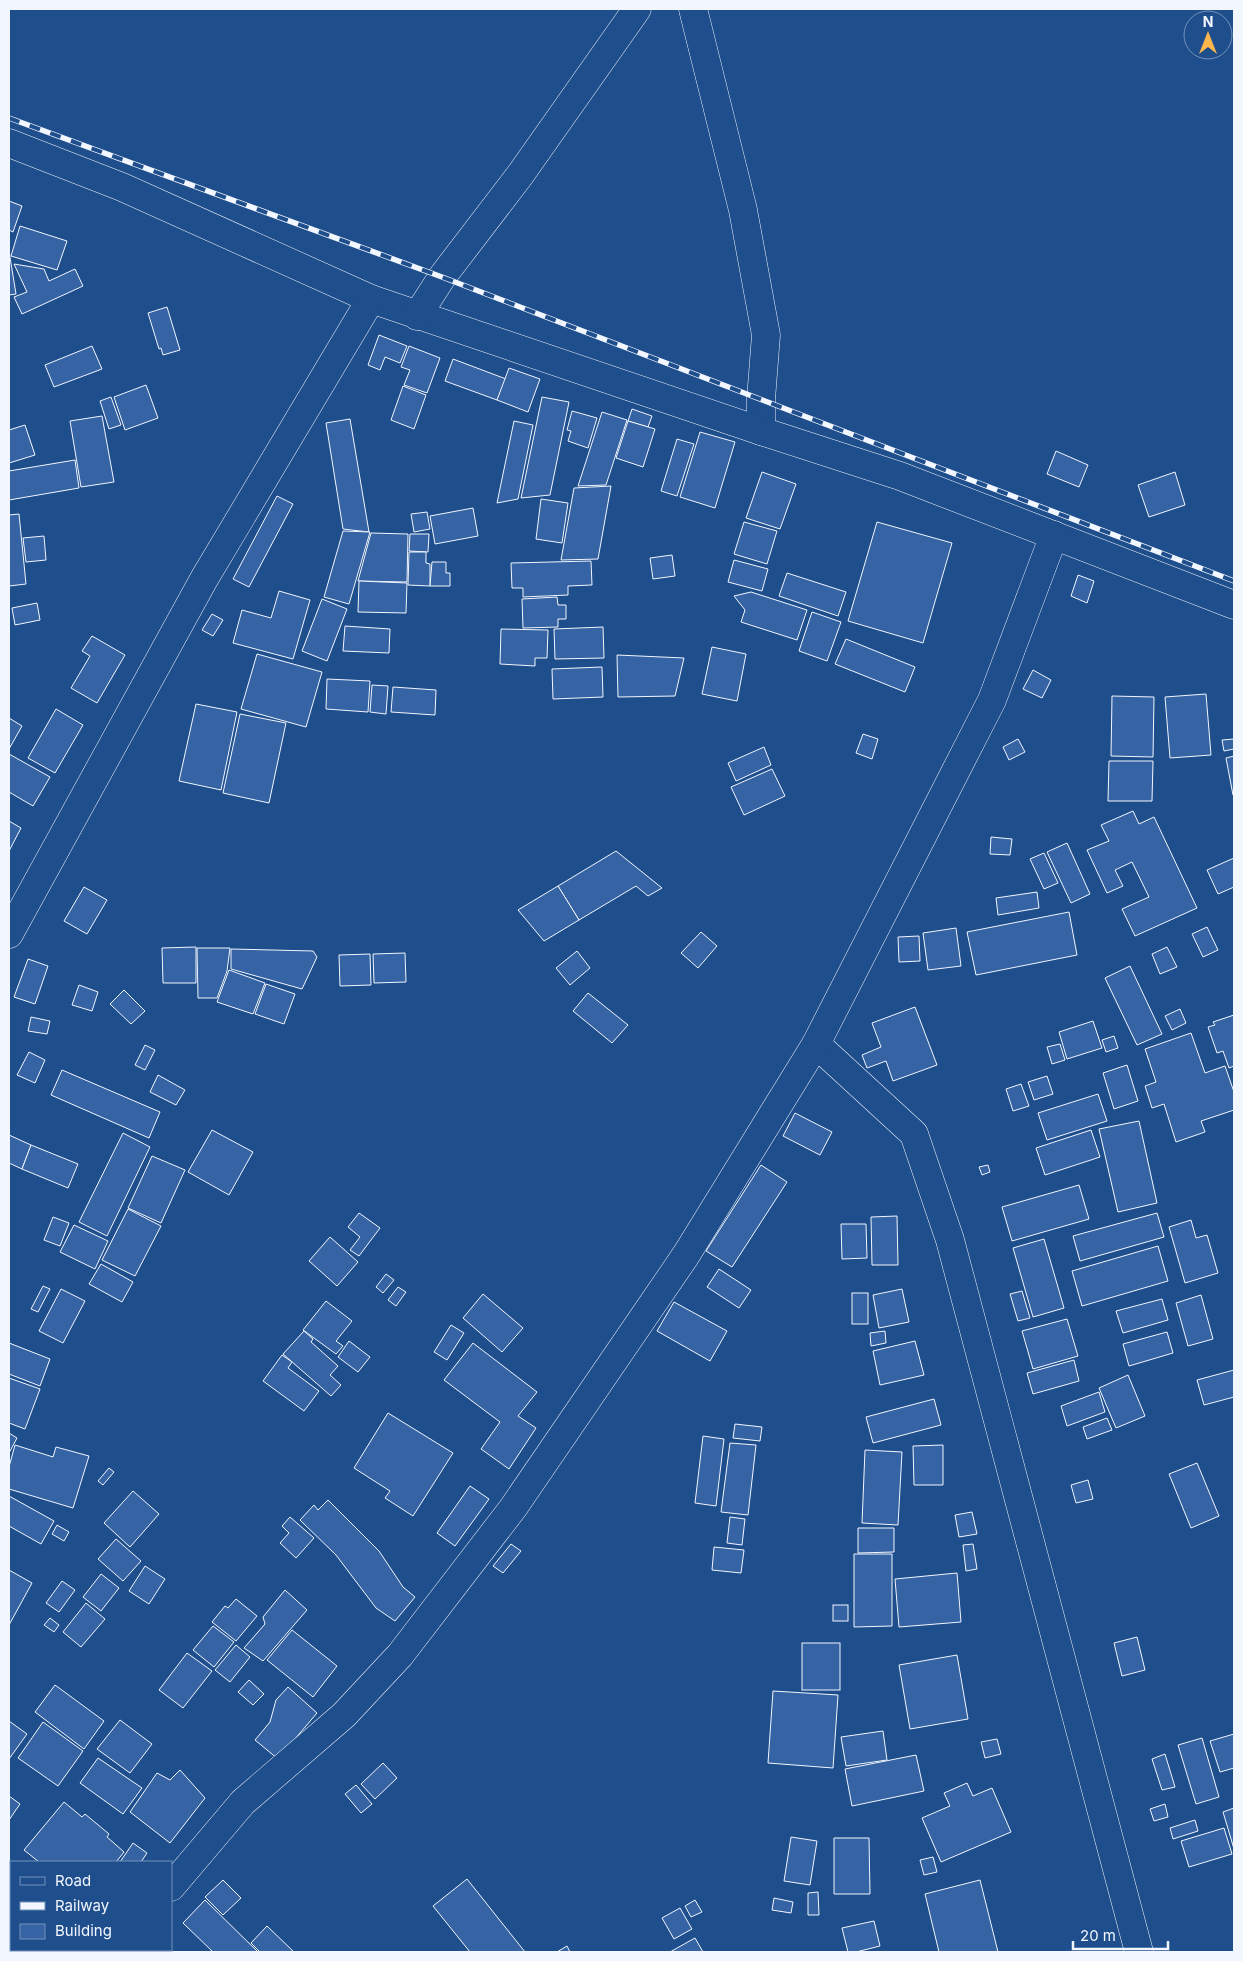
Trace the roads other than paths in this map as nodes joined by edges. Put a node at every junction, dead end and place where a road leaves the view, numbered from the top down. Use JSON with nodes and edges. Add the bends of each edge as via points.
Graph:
{"nodes":[{"id":1,"x":637,"y":9,"type":"edge"},
{"id":2,"x":693,"y":9,"type":"edge"},
{"id":3,"x":9,"y":142,"type":"edge"},
{"id":4,"x":371,"y":300,"type":"junction"},
{"id":5,"x":417,"y":316,"type":"junction"},
{"id":6,"x":761,"y":431,"type":"junction"},
{"id":7,"x":1054,"y":535,"type":"junction"},
{"id":8,"x":1234,"y":605,"type":"edge"},
{"id":9,"x":9,"y":934,"type":"edge"},
{"id":10,"x":816,"y":1044,"type":"junction"},
{"id":11,"x":172,"y":1886,"type":"edge"},
{"id":12,"x":1139,"y":1952,"type":"edge"}],
"edges":[{"from":1,"to":5,"type":"street"},
{"from":2,"to":6,"type":"street","via":[[743,210],[766,335]]},
{"from":3,"to":4,"type":"street","via":[[122,186]]},
{"from":4,"to":5,"type":"street"},
{"from":4,"to":9,"type":"street","via":[[204,579]]},
{"from":5,"to":6,"type":"street"},
{"from":6,"to":7,"type":"street","via":[[900,476]]},
{"from":7,"to":8,"type":"street"},
{"from":7,"to":10,"type":"street","via":[[992,700]]},
{"from":10,"to":11,"type":"street","via":[[686,1255],[513,1508],[400,1655],[344,1715],[243,1802]]},
{"from":10,"to":12,"type":"street","via":[[914,1134],[950,1240]]}]}
